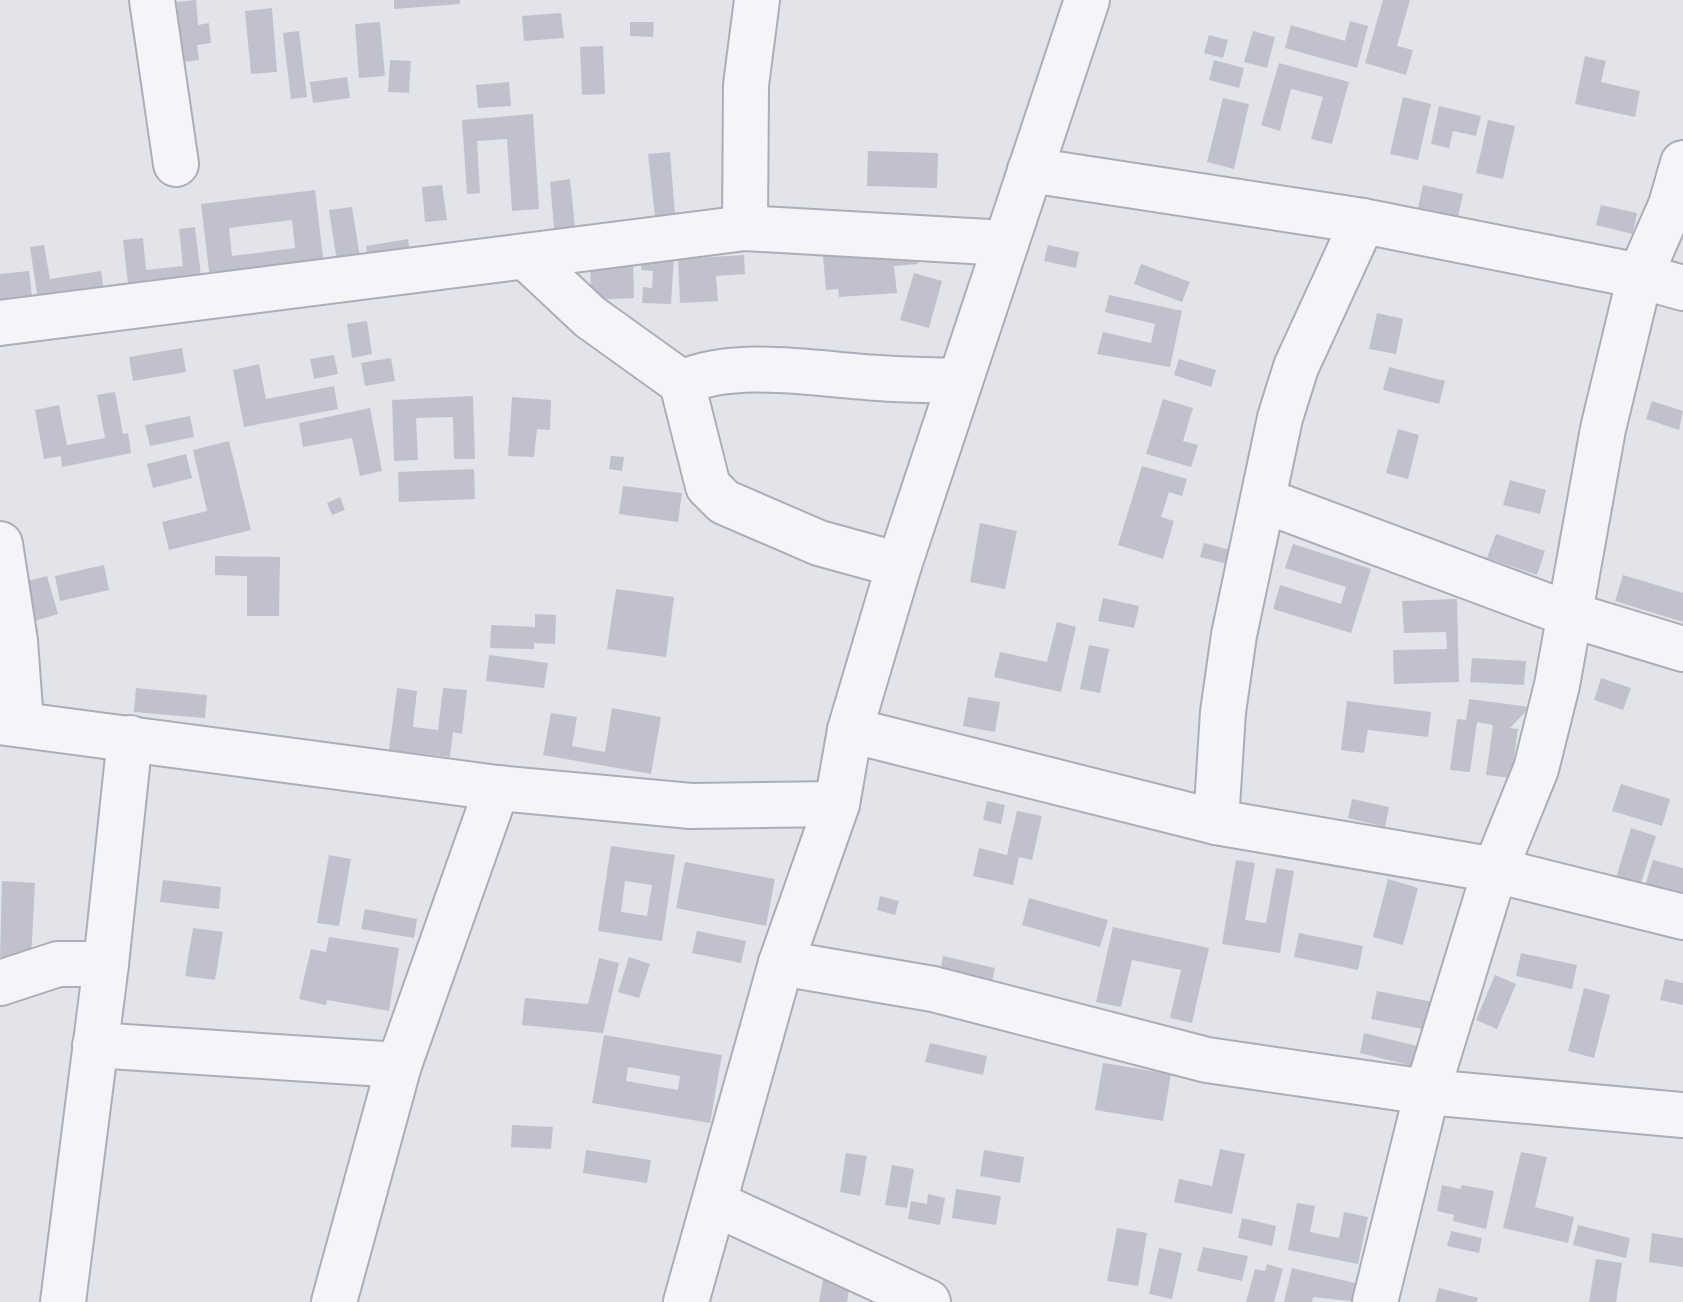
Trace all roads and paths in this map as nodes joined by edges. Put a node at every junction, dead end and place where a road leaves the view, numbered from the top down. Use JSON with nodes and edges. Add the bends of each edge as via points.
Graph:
{"nodes":[{"id":1,"x":152,"y":0,"type":"edge"},
{"id":2,"x":757,"y":0,"type":"edge"},
{"id":3,"x":1087,"y":0,"type":"edge"},
{"id":4,"x":1683,"y":163,"type":"edge"},
{"id":5,"x":176,"y":164,"type":"dead end"},
{"id":6,"x":1030,"y":170,"type":"junction"},
{"id":7,"x":1363,"y":221,"type":"junction"},
{"id":8,"x":745,"y":228,"type":"junction"},
{"id":9,"x":1006,"y":243,"type":"junction"},
{"id":10,"x":526,"y":257,"type":"junction"},
{"id":11,"x":1640,"y":276,"type":"junction"},
{"id":12,"x":1683,"y":288,"type":"edge"},
{"id":13,"x":0,"y":323,"type":"edge"},
{"id":14,"x":960,"y":381,"type":"junction"},
{"id":15,"x":682,"y":383,"type":"junction"},
{"id":16,"x":1263,"y":500,"type":"junction"},
{"id":17,"x":0,"y":544,"type":"edge"},
{"id":18,"x":899,"y":565,"type":"junction"},
{"id":19,"x":1571,"y":615,"type":"junction"},
{"id":20,"x":1683,"y":649,"type":"edge"},
{"id":21,"x":10,"y":722,"type":"edge"},
{"id":22,"x":850,"y":730,"type":"junction"},
{"id":23,"x":130,"y":738,"type":"junction"},
{"id":24,"x":497,"y":788,"type":"junction"},
{"id":25,"x":837,"y":804,"type":"junction"},
{"id":26,"x":1216,"y":822,"type":"junction"},
{"id":27,"x":1495,"y":870,"type":"junction"},
{"id":28,"x":1683,"y":917,"type":"edge"},
{"id":29,"x":781,"y":963,"type":"junction"},
{"id":30,"x":106,"y":964,"type":"junction"},
{"id":31,"x":0,"y":983,"type":"edge"},
{"id":32,"x":95,"y":1045,"type":"junction"},
{"id":33,"x":399,"y":1065,"type":"junction"},
{"id":34,"x":1427,"y":1092,"type":"junction"},
{"id":35,"x":1683,"y":1115,"type":"edge"},
{"id":36,"x":716,"y":1204,"type":"junction"},
{"id":37,"x":63,"y":1302,"type":"edge"},
{"id":38,"x":334,"y":1302,"type":"edge"},
{"id":39,"x":686,"y":1302,"type":"edge"},
{"id":40,"x":928,"y":1302,"type":"edge"},
{"id":41,"x":1375,"y":1302,"type":"edge"}],
"edges":[{"from":1,"to":5,"type":"street"},
{"from":2,"to":8,"type":"street","via":[[746,85]]},
{"from":3,"to":6,"type":"street"},
{"from":4,"to":11,"type":"street"},
{"from":6,"to":7,"type":"street"},
{"from":6,"to":9,"type":"street"},
{"from":7,"to":11,"type":"street"},
{"from":7,"to":16,"type":"street","via":[[1296,367]]},
{"from":8,"to":9,"type":"street"},
{"from":8,"to":10,"type":"street"},
{"from":9,"to":14,"type":"street"},
{"from":10,"to":13,"type":"street"},
{"from":10,"to":15,"type":"street","via":[[590,317]]},
{"from":11,"to":12,"type":"street"},
{"from":11,"to":19,"type":"street","via":[[1603,429]]},
{"from":14,"to":15,"type":"street","via":[[797,369],[703,373]]},
{"from":14,"to":18,"type":"street"},
{"from":15,"to":18,"type":"street","via":[[708,486],[724,502],[819,543]]},
{"from":16,"to":19,"type":"street"},
{"from":16,"to":26,"type":"street","via":[[1229,666]]},
{"from":17,"to":21,"type":"street","via":[[15,641]]},
{"from":18,"to":22,"type":"street"},
{"from":19,"to":20,"type":"street"},
{"from":19,"to":27,"type":"street","via":[[1536,769]]},
{"from":21,"to":23,"type":"street"},
{"from":22,"to":25,"type":"street"},
{"from":22,"to":26,"type":"street"},
{"from":23,"to":24,"type":"street"},
{"from":23,"to":30,"type":"street"},
{"from":24,"to":25,"type":"street","via":[[691,806]]},
{"from":24,"to":33,"type":"street"},
{"from":25,"to":29,"type":"street"},
{"from":26,"to":27,"type":"street"},
{"from":27,"to":28,"type":"street"},
{"from":27,"to":34,"type":"street"},
{"from":29,"to":34,"type":"street","via":[[933,989],[1207,1060]]},
{"from":29,"to":36,"type":"street"},
{"from":30,"to":31,"type":"street","via":[[58,964]]},
{"from":30,"to":32,"type":"street"},
{"from":32,"to":33,"type":"street"},
{"from":32,"to":37,"type":"street"},
{"from":33,"to":38,"type":"street"},
{"from":34,"to":35,"type":"street"},
{"from":34,"to":41,"type":"street"},
{"from":36,"to":39,"type":"street"},
{"from":36,"to":40,"type":"street"}]}
